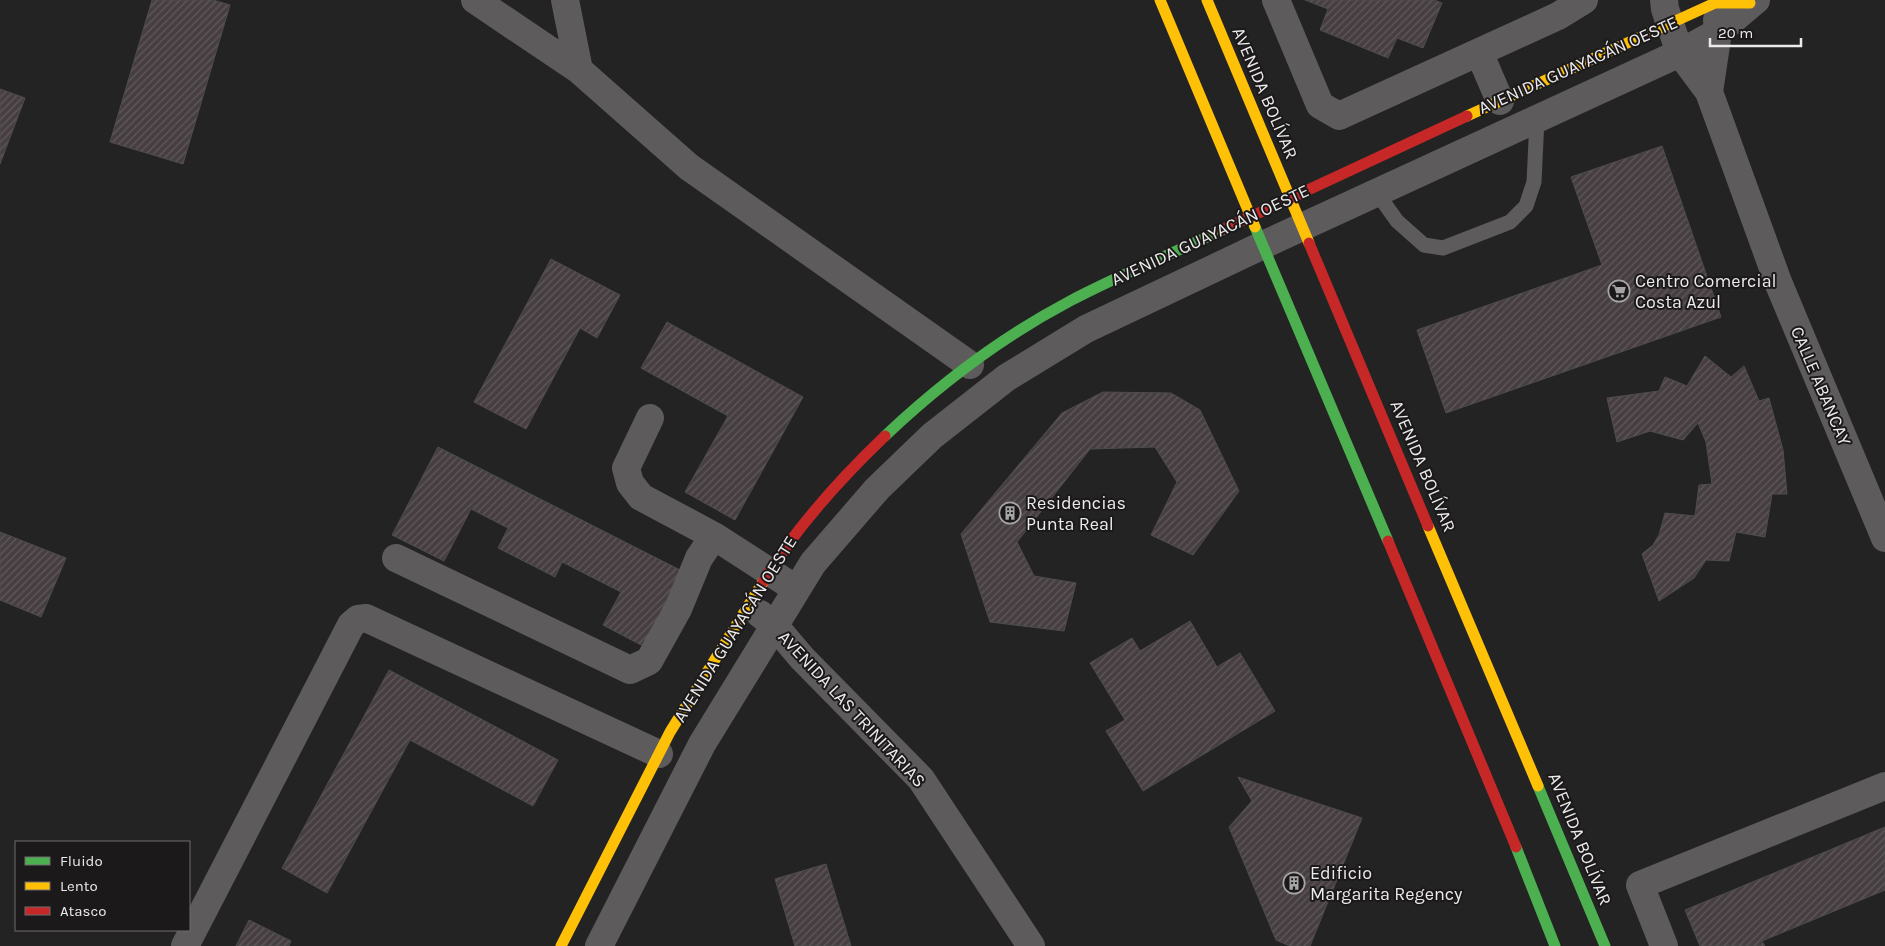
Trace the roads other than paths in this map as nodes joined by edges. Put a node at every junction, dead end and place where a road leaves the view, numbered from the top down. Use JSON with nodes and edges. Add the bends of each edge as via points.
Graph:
{"nodes":[{"id":1,"x":475,"y":0,"type":"edge"},
{"id":2,"x":566,"y":0,"type":"edge"},
{"id":3,"x":1160,"y":0,"type":"edge"},
{"id":4,"x":1207,"y":0,"type":"edge"},
{"id":5,"x":1276,"y":0,"type":"edge"},
{"id":6,"x":1584,"y":0,"type":"edge"},
{"id":7,"x":1715,"y":2,"type":"edge"},
{"id":8,"x":1753,"y":2,"type":"edge"},
{"id":9,"x":1667,"y":12,"type":"edge"},
{"id":10,"x":1718,"y":32,"type":"junction"},
{"id":11,"x":1479,"y":52,"type":"junction"},
{"id":12,"x":1680,"y":53,"type":"junction"},
{"id":13,"x":579,"y":70,"type":"junction"},
{"id":14,"x":1709,"y":92,"type":"junction"},
{"id":15,"x":1500,"y":101,"type":"junction"},
{"id":16,"x":1537,"y":119,"type":"junction"},
{"id":17,"x":1377,"y":193,"type":"junction"},
{"id":18,"x":1290,"y":197,"type":"junction"},
{"id":19,"x":1250,"y":215,"type":"junction"},
{"id":20,"x":1303,"y":226,"type":"junction"},
{"id":21,"x":1263,"y":244,"type":"junction"},
{"id":22,"x":970,"y":365,"type":"junction"},
{"id":23,"x":650,"y":418,"type":"dead end"},
{"id":24,"x":714,"y":536,"type":"junction"},
{"id":25,"x":1885,"y":538,"type":"edge"},
{"id":26,"x":396,"y":558,"type":"dead end"},
{"id":27,"x":769,"y":571,"type":"junction"},
{"id":28,"x":797,"y":590,"type":"junction"},
{"id":29,"x":747,"y":605,"type":"junction"},
{"id":30,"x":774,"y":625,"type":"junction"},
{"id":31,"x":659,"y":754,"type":"junction"},
{"id":32,"x":1885,"y":786,"type":"edge"},
{"id":33,"x":185,"y":946,"type":"edge"},
{"id":34,"x":561,"y":946,"type":"edge"},
{"id":35,"x":599,"y":946,"type":"edge"},
{"id":36,"x":1032,"y":946,"type":"edge"},
{"id":37,"x":1555,"y":946,"type":"edge"},
{"id":38,"x":1605,"y":946,"type":"edge"},
{"id":39,"x":1664,"y":946,"type":"edge"}],
"edges":[{"from":1,"to":13,"type":"street"},
{"from":2,"to":13,"type":"street"},
{"from":3,"to":19,"type":"street"},
{"from":4,"to":18,"type":"street","name":"AVENIDA BOLÍVAR"},
{"from":5,"to":11,"type":"street","via":[[1320,106],[1339,116]]},
{"from":6,"to":11,"type":"street","via":[[1558,16]]},
{"from":7,"to":8,"type":"street","name":"AVENIDA GUAYACÁN OESTE"},
{"from":7,"to":9,"type":"street","name":"AVENIDA GUAYACÁN OESTE"},
{"from":7,"to":10,"type":"street"},
{"from":8,"to":10,"type":"street","name":"AVENIDA GUAYACÁN OESTE"},
{"from":9,"to":12,"type":"street"},
{"from":9,"to":15,"type":"street","name":"AVENIDA GUAYACÁN OESTE"},
{"from":10,"to":12,"type":"street","name":"AVENIDA GUAYACÁN OESTE"},
{"from":10,"to":14,"type":"street"},
{"from":11,"to":15,"type":"street"},
{"from":12,"to":14,"type":"street"},
{"from":12,"to":16,"type":"street","name":"AVENIDA GUAYACÁN OESTE"},
{"from":13,"to":22,"type":"street","via":[[689,166]]},
{"from":14,"to":25,"type":"street","name":"CALLE ABANCAY","via":[[1778,282]]},
{"from":15,"to":18,"type":"street","name":"AVENIDA GUAYACÁN OESTE"},
{"from":16,"to":17,"type":"street","name":"AVENIDA GUAYACÁN OESTE"},
{"from":16,"to":17,"type":"lane","via":[[1534,182],[1526,206],[1510,222],[1443,248],[1424,245],[1397,221]]},
{"from":17,"to":20,"type":"street","name":"AVENIDA GUAYACÁN OESTE"},
{"from":18,"to":19,"type":"street","name":"AVENIDA GUAYACÁN OESTE"},
{"from":18,"to":20,"type":"street","name":"AVENIDA BOLÍVAR"},
{"from":19,"to":21,"type":"street"},
{"from":19,"to":22,"type":"street","name":"AVENIDA GUAYACÁN OESTE","via":[[1070,301],[985,352]]},
{"from":20,"to":21,"type":"street","name":"AVENIDA GUAYACÁN OESTE"},
{"from":20,"to":38,"type":"street","name":"AVENIDA BOLÍVAR"},
{"from":21,"to":28,"type":"street","name":"AVENIDA GUAYACÁN OESTE","via":[[1086,329],[1006,378],[932,436],[877,489],[813,563]]},
{"from":21,"to":37,"type":"street"},
{"from":22,"to":27,"type":"street","name":"AVENIDA GUAYACÁN OESTE","via":[[908,414],[850,469],[784,547]]},
{"from":23,"to":24,"type":"street","via":[[626,468],[630,484],[640,497]]},
{"from":24,"to":26,"type":"street","via":[[699,558],[678,609],[649,660],[630,670]]},
{"from":24,"to":27,"type":"street"},
{"from":27,"to":28,"type":"street"},
{"from":27,"to":29,"type":"street","name":"AVENIDA GUAYACÁN OESTE"},
{"from":28,"to":30,"type":"street","name":"AVENIDA GUAYACÁN OESTE"},
{"from":29,"to":30,"type":"street","name":"AVENIDA LAS TRINITARIAS"},
{"from":29,"to":31,"type":"street","name":"AVENIDA GUAYACÁN OESTE"},
{"from":30,"to":35,"type":"street","name":"AVENIDA GUAYACÁN OESTE","via":[[702,744]]},
{"from":30,"to":36,"type":"street","name":"AVENIDA LAS TRINITARIAS","via":[[802,658],[921,779]]},
{"from":31,"to":33,"type":"street","via":[[366,618],[358,619],[351,625]]},
{"from":31,"to":34,"type":"street","name":"AVENIDA GUAYACÁN OESTE"},
{"from":32,"to":39,"type":"street","via":[[1640,885]]}]}
